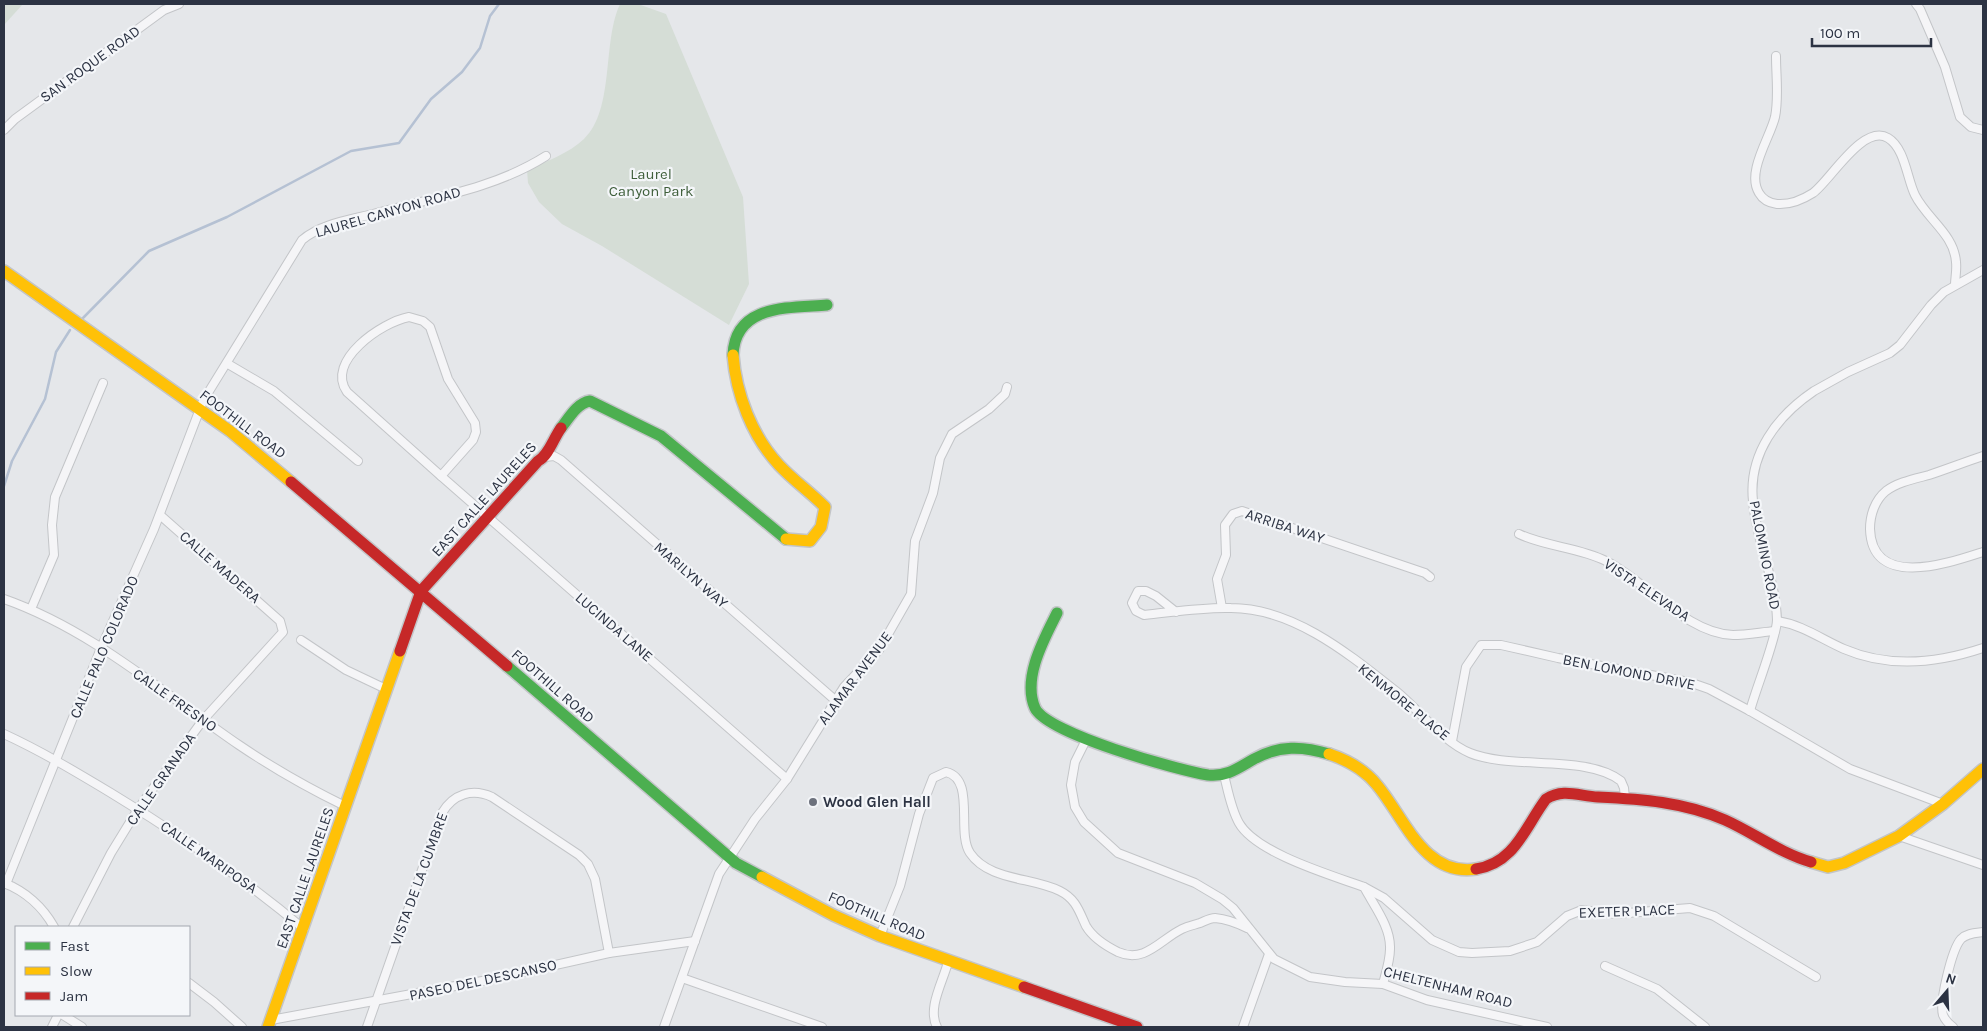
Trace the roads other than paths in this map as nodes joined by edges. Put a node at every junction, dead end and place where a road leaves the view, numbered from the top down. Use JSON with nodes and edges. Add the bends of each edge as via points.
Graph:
{"nodes":[{"id":1,"x":179,"y":4,"type":"edge"},
{"id":2,"x":1916,"y":4,"type":"edge"},
{"id":3,"x":1776,"y":56,"type":"dead end"},
{"id":4,"x":4,"y":130,"type":"edge"},
{"id":5,"x":1983,"y":130,"type":"edge"},
{"id":6,"x":546,"y":156,"type":"dead end"},
{"id":7,"x":1983,"y":270,"type":"edge"},
{"id":8,"x":4,"y":271,"type":"edge"},
{"id":9,"x":1955,"y":285,"type":"junction"},
{"id":10,"x":827,"y":304,"type":"dead end"},
{"id":11,"x":228,"y":364,"type":"junction"},
{"id":12,"x":103,"y":383,"type":"dead end"},
{"id":13,"x":1008,"y":387,"type":"dead end"},
{"id":14,"x":200,"y":409,"type":"junction"},
{"id":15,"x":1983,"y":456,"type":"edge"},
{"id":16,"x":545,"y":457,"type":"junction"},
{"id":17,"x":358,"y":461,"type":"dead end"},
{"id":18,"x":441,"y":476,"type":"junction"},
{"id":19,"x":160,"y":514,"type":"junction"},
{"id":20,"x":488,"y":517,"type":"junction"},
{"id":21,"x":1519,"y":534,"type":"dead end"},
{"id":22,"x":1983,"y":552,"type":"edge"},
{"id":23,"x":1430,"y":577,"type":"dead end"},
{"id":24,"x":422,"y":591,"type":"junction"},
{"id":25,"x":4,"y":598,"type":"edge"},
{"id":26,"x":1222,"y":608,"type":"junction"},
{"id":27,"x":31,"y":609,"type":"junction"},
{"id":28,"x":1176,"y":612,"type":"junction"},
{"id":29,"x":1058,"y":613,"type":"dead end"},
{"id":30,"x":280,"y":621,"type":"joint"},
{"id":31,"x":1777,"y":621,"type":"junction"},
{"id":32,"x":1775,"y":631,"type":"junction"},
{"id":33,"x":301,"y":640,"type":"dead end"},
{"id":34,"x":101,"y":648,"type":"junction"},
{"id":35,"x":1983,"y":648,"type":"edge"},
{"id":36,"x":386,"y":689,"type":"junction"},
{"id":37,"x":835,"y":700,"type":"junction"},
{"id":38,"x":1750,"y":711,"type":"junction"},
{"id":39,"x":204,"y":720,"type":"junction"},
{"id":40,"x":4,"y":734,"type":"edge"},
{"id":41,"x":1086,"y":740,"type":"junction"},
{"id":42,"x":1452,"y":741,"type":"junction"},
{"id":43,"x":58,"y":761,"type":"junction"},
{"id":44,"x":1983,"y":769,"type":"edge"},
{"id":45,"x":1224,"y":775,"type":"junction"},
{"id":46,"x":787,"y":779,"type":"junction"},
{"id":47,"x":1624,"y":798,"type":"junction"},
{"id":48,"x":1943,"y":804,"type":"junction"},
{"id":49,"x":345,"y":806,"type":"junction"},
{"id":50,"x":138,"y":809,"type":"junction"},
{"id":51,"x":1899,"y":836,"type":"junction"},
{"id":52,"x":728,"y":857,"type":"junction"},
{"id":53,"x":1983,"y":865,"type":"edge"},
{"id":54,"x":5,"y":883,"type":"edge"},
{"id":55,"x":1364,"y":888,"type":"junction"},
{"id":56,"x":53,"y":926,"type":"edge"},
{"id":57,"x":73,"y":926,"type":"edge"},
{"id":58,"x":304,"y":929,"type":"junction"},
{"id":59,"x":1249,"y":929,"type":"junction"},
{"id":60,"x":1983,"y":932,"type":"edge"},
{"id":61,"x":880,"y":936,"type":"junction"},
{"id":62,"x":695,"y":941,"type":"junction"},
{"id":63,"x":610,"y":953,"type":"junction"},
{"id":64,"x":1268,"y":954,"type":"junction"},
{"id":65,"x":948,"y":962,"type":"junction"},
{"id":66,"x":1605,"y":966,"type":"dead end"},
{"id":67,"x":1816,"y":977,"type":"dead end"},
{"id":68,"x":682,"y":978,"type":"junction"},
{"id":69,"x":190,"y":984,"type":"edge"},
{"id":70,"x":1383,"y":984,"type":"junction"},
{"id":71,"x":376,"y":1002,"type":"junction"},
{"id":72,"x":65,"y":1016,"type":"edge"},
{"id":73,"x":269,"y":1024,"type":"edge"},
{"id":74,"x":82,"y":1027,"type":"edge"},
{"id":75,"x":242,"y":1027,"type":"edge"},
{"id":76,"x":367,"y":1027,"type":"edge"},
{"id":77,"x":664,"y":1027,"type":"edge"},
{"id":78,"x":822,"y":1027,"type":"edge"},
{"id":79,"x":936,"y":1027,"type":"edge"},
{"id":80,"x":1137,"y":1027,"type":"edge"},
{"id":81,"x":1242,"y":1027,"type":"edge"},
{"id":82,"x":1547,"y":1027,"type":"edge"},
{"id":83,"x":1705,"y":1027,"type":"edge"},
{"id":84,"x":1953,"y":1027,"type":"edge"}],
"edges":[{"from":1,"to":4,"type":"street","name":"SAN ROQUE ROAD","via":[[164,10]]},
{"from":2,"to":5,"type":"street","via":[[1945,67],[1960,117],[1971,127]]},
{"from":3,"to":9,"type":"street","via":[[1775,118],[1754,179],[1763,199],[1783,204],[1798,202],[1824,183],[1866,139],[1877,136],[1889,138],[1897,148],[1916,196],[1952,243],[1956,262]]},
{"from":6,"to":11,"type":"street","name":"LAUREL CANYON ROAD","via":[[507,177],[465,191],[308,234],[297,247]]},
{"from":7,"to":9,"type":"street","name":"PALOMINO ROAD"},
{"from":8,"to":14,"type":"street","name":"FOOTHILL ROAD"},
{"from":9,"to":31,"type":"street","name":"PALOMINO ROAD","via":[[1931,305],[1895,350],[1803,398],[1768,434],[1755,472],[1752,501]]},
{"from":10,"to":16,"type":"street","name":"EAST CALLE LAURELES","via":[[762,313],[743,323],[735,343],[734,372],[739,393],[768,452],[825,508],[820,527],[810,541],[784,538],[661,436],[590,401],[576,409],[552,440]]},
{"from":11,"to":14,"type":"street","name":"LAUREL CANYON ROAD"},
{"from":11,"to":17,"type":"street","via":[[274,391]]},
{"from":12,"to":27,"type":"street","via":[[55,497],[52,525],[54,555]]},
{"from":13,"to":37,"type":"street","name":"ALAMAR AVENUE","via":[[989,409],[952,434],[947,441],[933,493],[915,541],[911,594],[879,650]]},
{"from":14,"to":19,"type":"street","name":"CALLE PALO COLORADO"},
{"from":14,"to":24,"type":"street","name":"FOOTHILL ROAD"},
{"from":15,"to":22,"type":"street","via":[[1892,487],[1877,501],[1870,521],[1872,542],[1885,560],[1894,565],[1924,568]]},
{"from":16,"to":20,"type":"street","name":"EAST CALLE LAURELES"},
{"from":16,"to":37,"type":"street","name":"MARILYN WAY","via":[[554,456],[561,460]]},
{"from":18,"to":18,"type":"street","name":"LUCINDA LANE","via":[[347,392],[343,384],[343,371],[362,343],[381,327],[405,318],[418,319],[430,327],[448,379],[475,423],[473,440]]},
{"from":18,"to":20,"type":"street","name":"LUCINDA LANE"},
{"from":19,"to":30,"type":"street","name":"CALLE MADERA"},
{"from":19,"to":34,"type":"street","name":"CALLE PALO COLORADO"},
{"from":20,"to":24,"type":"street","name":"EAST CALLE LAURELES"},
{"from":20,"to":46,"type":"street","name":"LUCINDA LANE"},
{"from":21,"to":32,"type":"street","name":"VISTA ELEVADA","via":[[1607,561],[1694,622],[1711,630],[1734,635]]},
{"from":23,"to":26,"type":"street","name":"ARRIBA WAY","via":[[1242,511],[1233,514],[1225,525],[1226,555],[1217,579]]},
{"from":24,"to":36,"type":"street","name":"EAST CALLE LAURELES"},
{"from":24,"to":52,"type":"street","name":"FOOTHILL ROAD"},
{"from":25,"to":27,"type":"street","name":"CALLE FRESNO"},
{"from":26,"to":28,"type":"street","name":"KENMORE PLACE"},
{"from":26,"to":42,"type":"street","name":"KENMORE PLACE","via":[[1272,615],[1296,622],[1314,632],[1397,692]]},
{"from":27,"to":34,"type":"street","name":"CALLE FRESNO"},
{"from":28,"to":28,"type":"street","name":"KENMORE PLACE","via":[[1146,591],[1138,591],[1134,596],[1132,603],[1136,611],[1144,615]]},
{"from":29,"to":41,"type":"street","via":[[1033,676],[1034,707],[1043,718]]},
{"from":30,"to":39,"type":"street","name":"CALLE GRANADA","via":[[283,628],[280,636]]},
{"from":31,"to":32,"type":"street","name":"PALOMINO ROAD"},
{"from":31,"to":35,"type":"street","via":[[1808,629],[1862,656],[1887,661],[1930,661]]},
{"from":32,"to":38,"type":"street","name":"PALOMINO ROAD"},
{"from":33,"to":36,"type":"street","via":[[346,670]]},
{"from":34,"to":39,"type":"street","name":"CALLE FRESNO"},
{"from":34,"to":43,"type":"street","name":"CALLE PALO COLORADO"},
{"from":36,"to":49,"type":"street","name":"EAST CALLE LAURELES"},
{"from":37,"to":46,"type":"street","name":"ALAMAR AVENUE"},
{"from":38,"to":42,"type":"street","name":"BEN LOMOND DRIVE","via":[[1709,689],[1682,680],[1486,644],[1474,653],[1466,668]]},
{"from":38,"to":48,"type":"street","name":"BEN LOMOND DRIVE","via":[[1850,769]]},
{"from":39,"to":49,"type":"street","name":"CALLE FRESNO","via":[[279,771]]},
{"from":39,"to":50,"type":"street","name":"CALLE GRANADA"},
{"from":40,"to":43,"type":"street","name":"CALLE MARIPOSA"},
{"from":41,"to":45,"type":"street","via":[[1210,776]]},
{"from":41,"to":59,"type":"street","name":"CHELTENHAM ROAD","via":[[1075,762],[1071,785],[1075,807],[1084,822],[1118,853],[1209,890],[1233,908]]},
{"from":42,"to":47,"type":"street","name":"KENMORE PLACE","via":[[1468,752],[1493,759],[1594,770],[1621,781]]},
{"from":43,"to":50,"type":"street","name":"CALLE MARIPOSA"},
{"from":43,"to":54,"type":"street","name":"CALLE PALO COLORADO"},
{"from":44,"to":48,"type":"street"},
{"from":45,"to":47,"type":"street","via":[[1276,748],[1302,747],[1331,754],[1356,767],[1376,784],[1407,830],[1432,858],[1464,870],[1494,864],[1513,851],[1543,802],[1554,794]]},
{"from":45,"to":55,"type":"street","name":"EXETER PLACE","via":[[1236,818],[1254,841],[1272,852]]},
{"from":46,"to":52,"type":"street","name":"ALAMAR AVENUE"},
{"from":47,"to":51,"type":"street","via":[[1685,806],[1710,813],[1818,866],[1844,864]]},
{"from":48,"to":51,"type":"street"},
{"from":49,"to":58,"type":"street","name":"EAST CALLE LAURELES"},
{"from":50,"to":57,"type":"street","name":"CALLE GRANADA"},
{"from":50,"to":58,"type":"street","name":"CALLE MARIPOSA","via":[[216,859]]},
{"from":51,"to":53,"type":"street"},
{"from":52,"to":61,"type":"street","name":"FOOTHILL ROAD","via":[[783,889]]},
{"from":52,"to":62,"type":"street","name":"ALAMAR AVENUE","via":[[718,874]]},
{"from":54,"to":56,"type":"street","via":[[38,905]]},
{"from":55,"to":67,"type":"street","name":"EXETER PLACE","via":[[1384,898],[1427,937],[1459,952],[1492,953],[1528,945],[1547,936],[1572,913],[1582,910],[1616,914],[1690,908],[1714,916]]},
{"from":55,"to":70,"type":"street","via":[[1389,935],[1390,954]]},
{"from":58,"to":73,"type":"street","name":"EAST CALLE LAURELES"},
{"from":59,"to":61,"type":"street","via":[[1213,918],[1182,929],[1146,953],[1118,952],[1095,938],[1079,907],[1066,895],[1044,885],[998,873],[972,856],[963,833],[962,791],[958,779],[946,772],[933,778],[925,796],[900,886]]},
{"from":59,"to":64,"type":"street","name":"CHELTENHAM ROAD"},
{"from":60,"to":84,"type":"street","via":[[1960,940],[1953,958],[1942,1008]]},
{"from":61,"to":65,"type":"street","name":"FOOTHILL ROAD"},
{"from":62,"to":63,"type":"street","name":"PASEO DEL DESCANSO"},
{"from":62,"to":68,"type":"street","name":"ALAMAR AVENUE"},
{"from":63,"to":71,"type":"street","name":"PASEO DEL DESCANSO"},
{"from":63,"to":71,"type":"street","name":"VISTA DE LA CUMBRE","via":[[595,879],[586,861],[492,798],[478,793],[463,794],[450,802],[442,814]]},
{"from":64,"to":70,"type":"street","name":"CHELTENHAM ROAD","via":[[1310,977]]},
{"from":64,"to":81,"type":"street"},
{"from":65,"to":79,"type":"street","via":[[934,1009]]},
{"from":65,"to":80,"type":"street","name":"FOOTHILL ROAD"},
{"from":66,"to":83,"type":"street","via":[[1657,989]]},
{"from":68,"to":77,"type":"street","name":"ALAMAR AVENUE"},
{"from":68,"to":78,"type":"street"},
{"from":69,"to":75,"type":"street"},
{"from":70,"to":82,"type":"street","name":"CHELTENHAM ROAD","via":[[1427,1000]]},
{"from":71,"to":73,"type":"street","name":"PASEO DEL DESCANSO"},
{"from":71,"to":76,"type":"street","name":"VISTA DE LA CUMBRE"},
{"from":72,"to":74,"type":"street"}]}
